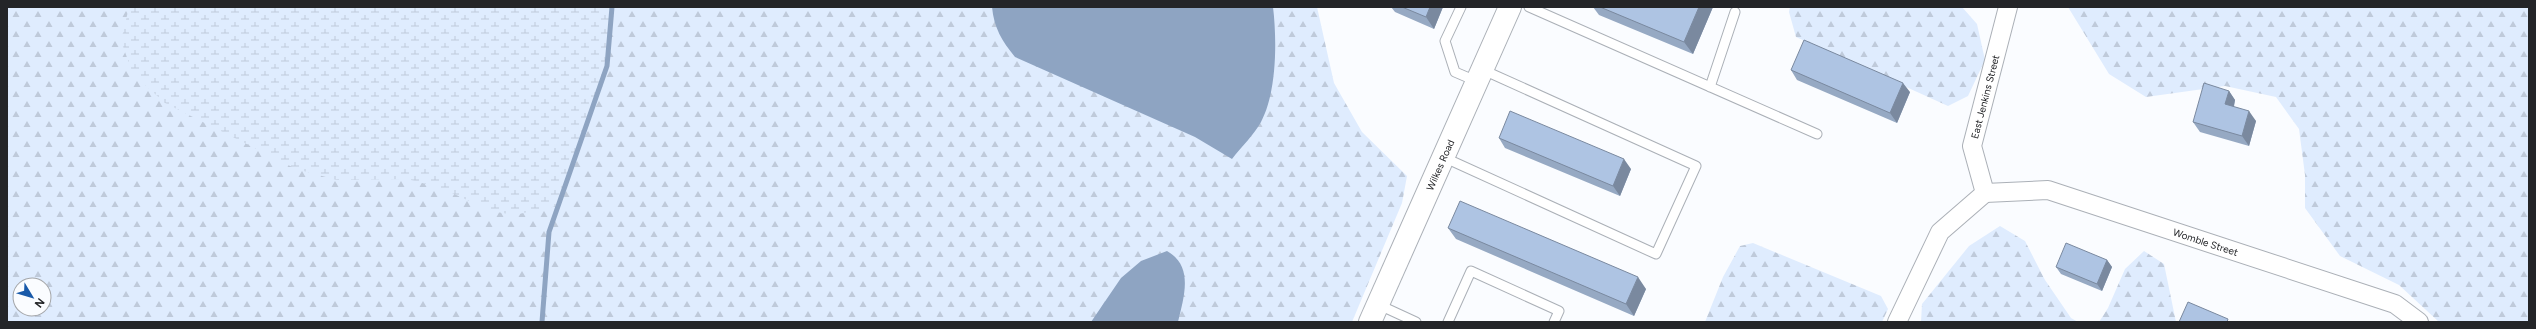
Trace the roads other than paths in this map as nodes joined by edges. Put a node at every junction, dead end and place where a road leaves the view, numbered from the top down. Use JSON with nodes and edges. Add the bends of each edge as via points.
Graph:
{"nodes":[{"id":1,"x":1461,"y":7,"type":"edge"},
{"id":2,"x":1510,"y":7,"type":"edge"},
{"id":3,"x":1529,"y":7,"type":"edge"},
{"id":4,"x":2008,"y":7,"type":"edge"},
{"id":5,"x":1735,"y":12,"type":"dead end"},
{"id":6,"x":1479,"y":75,"type":"junction"},
{"id":7,"x":1710,"y":87,"type":"junction"},
{"id":8,"x":1817,"y":134,"type":"dead end"},
{"id":9,"x":1442,"y":157,"type":"junction"},
{"id":10,"x":1985,"y":193,"type":"junction"},
{"id":11,"x":1374,"y":313,"type":"edge"},
{"id":12,"x":1416,"y":322,"type":"edge"},
{"id":13,"x":1448,"y":322,"type":"edge"},
{"id":14,"x":1554,"y":322,"type":"edge"},
{"id":15,"x":1897,"y":322,"type":"edge"},
{"id":16,"x":2419,"y":322,"type":"edge"}],
"edges":[{"from":1,"to":6,"type":"lane","via":[[1446,41],[1455,72]]},
{"from":2,"to":6,"type":"street","name":"Wilkes Road"},
{"from":3,"to":7,"type":"lane"},
{"from":4,"to":10,"type":"street","name":"East Jenkins Street","via":[[1972,146]]},
{"from":5,"to":7,"type":"lane"},
{"from":6,"to":9,"type":"street","name":"Wilkes Road"},
{"from":6,"to":9,"type":"lane","via":[[1696,166],[1656,254]]},
{"from":7,"to":8,"type":"lane"},
{"from":9,"to":11,"type":"street","name":"Wilkes Road"},
{"from":10,"to":15,"type":"street","via":[[1940,232]]},
{"from":10,"to":16,"type":"street","name":"Womble Street","via":[[2048,190],[2395,304]]},
{"from":11,"to":12,"type":"lane"},
{"from":13,"to":14,"type":"lane","via":[[1471,271],[1559,311]]}]}
